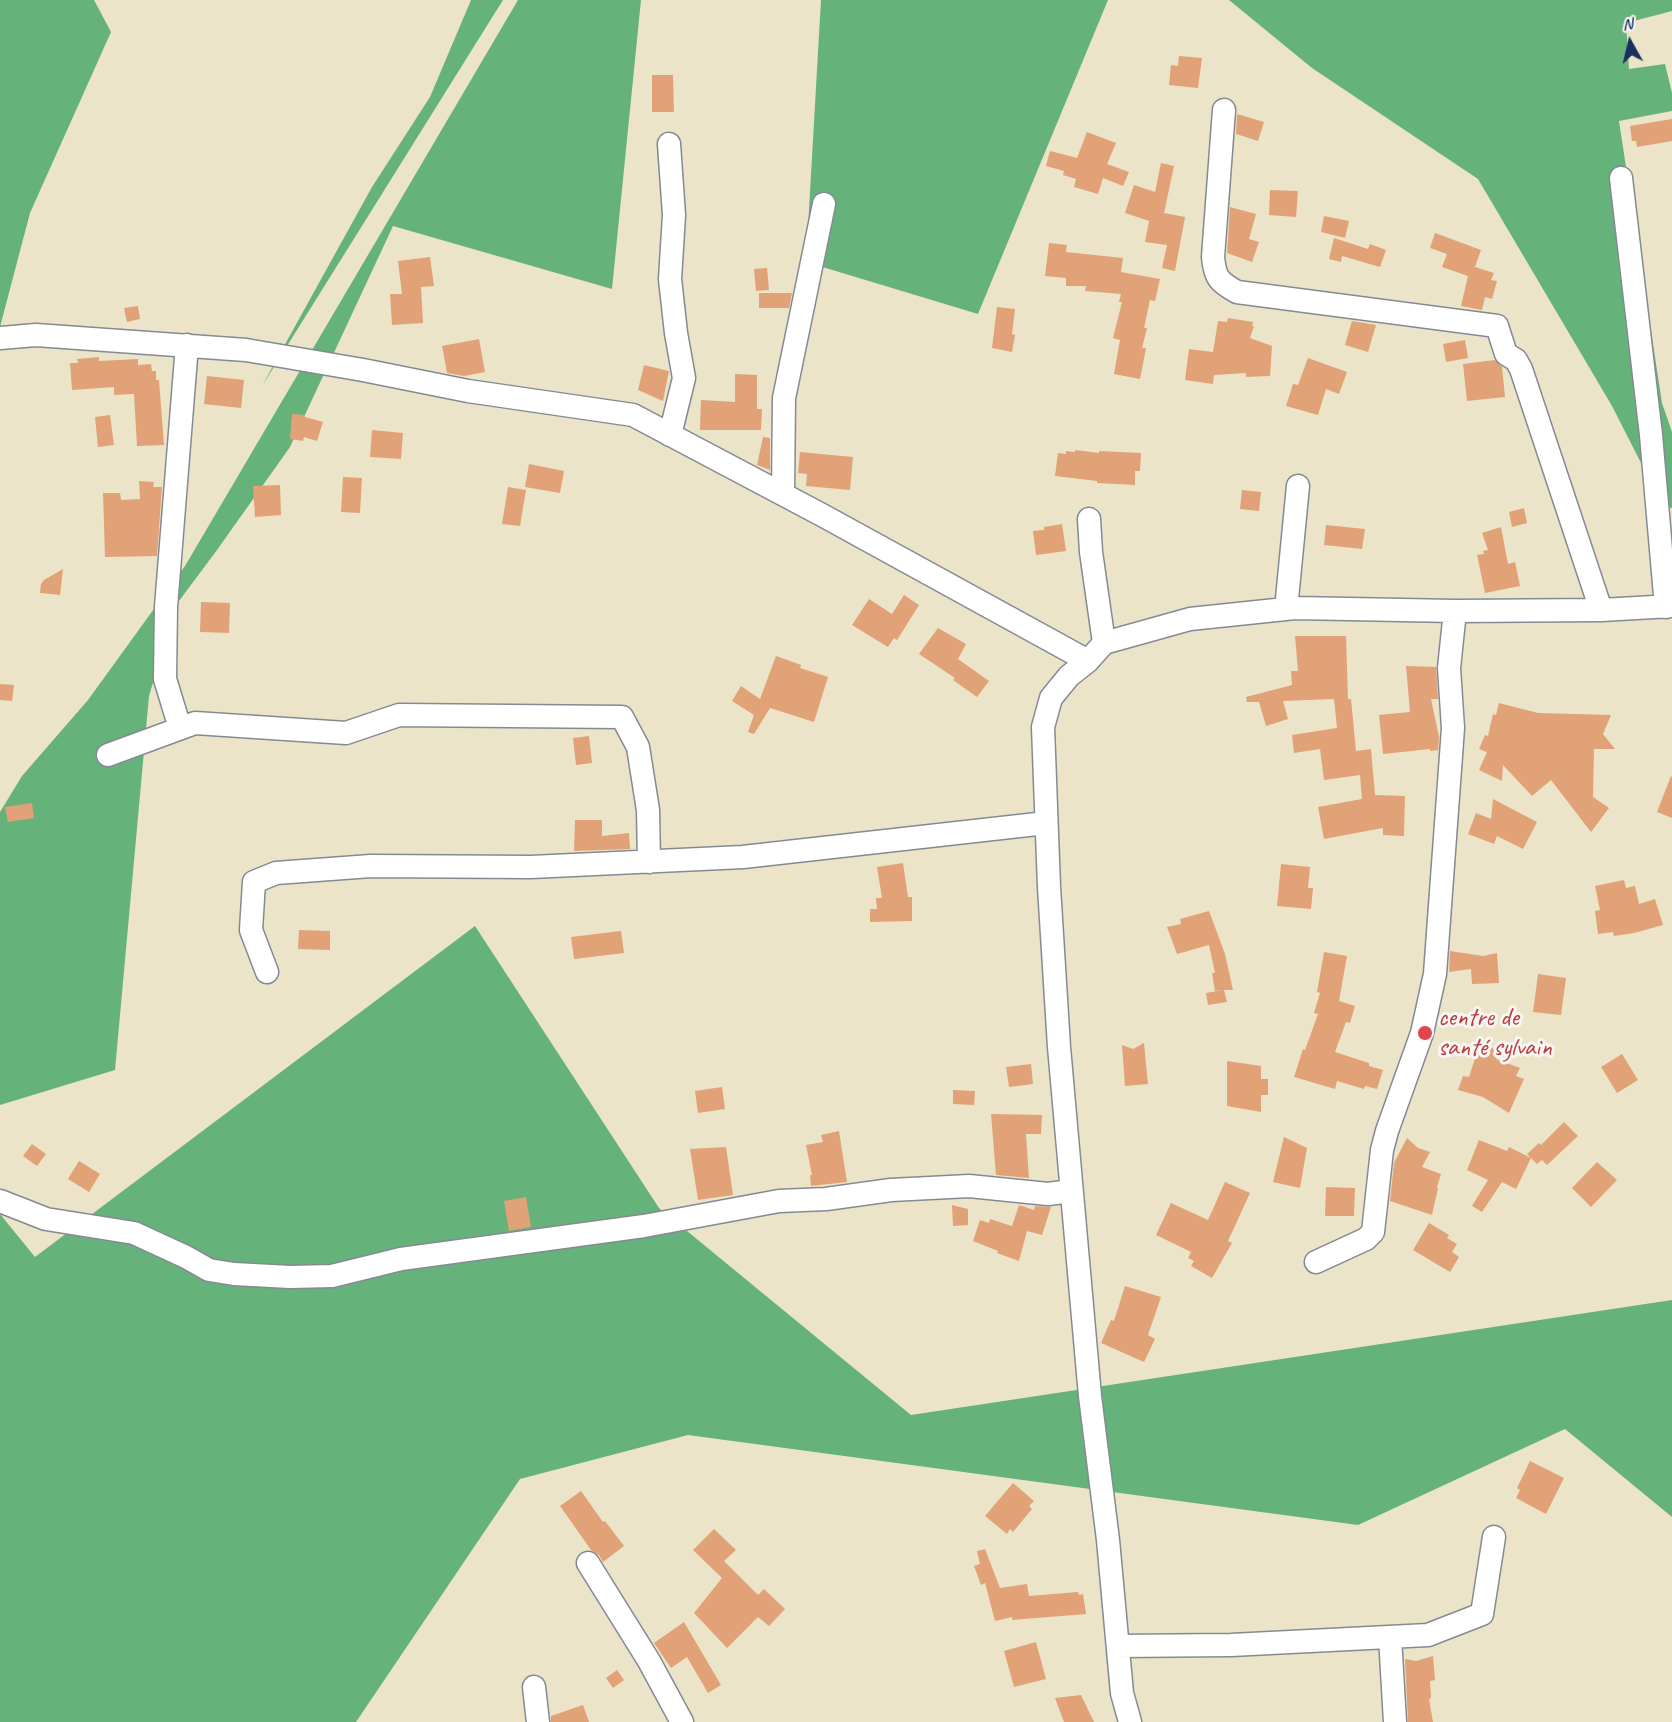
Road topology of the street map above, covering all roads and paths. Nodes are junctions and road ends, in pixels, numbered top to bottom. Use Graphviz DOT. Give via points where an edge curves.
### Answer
graph roads {
  1 [pos="1224,110"];
  2 [pos="669,144"];
  3 [pos="1621,178"];
  4 [pos="824,204"];
  5 [pos="0,338"];
  6 [pos="187,345"];
  7 [pos="670,435"];
  8 [pos="1298,486"];
  9 [pos="783,494"];
  10 [pos="1089,519"];
  11 [pos="1669,593"];
  12 [pos="1286,609"];
  13 [pos="1601,610"];
  14 [pos="1455,611"];
  15 [pos="1104,643"];
  16 [pos="1088,661"];
  17 [pos="180,728"];
  18 [pos="108,755"];
  19 [pos="1046,823"];
  20 [pos="649,862"];
  21 [pos="267,972"];
  22 [pos="1071,1191"];
  23 [pos="0,1201"];
  24 [pos="1316,1262"];
  25 [pos="1494,1537"];
  26 [pos="588,1563"];
  27 [pos="1390,1637"];
  28 [pos="1118,1646"];
  29 [pos="534,1687"];
  30 [pos="538,1722"];
  31 [pos="682,1722"];
  32 [pos="1130,1722"];
  33 [pos="1395,1722"];
  1 -- 13 [label="street" via="1213,257 1214,272 1222,284 1237,292 1497,326 1506,354 1521,369"];
  2 -- 7 [label="street" via="674,215 670,279 684,378"];
  3 -- 11 [label="street"];
  4 -- 9 [label="street" via="784,398"];
  5 -- 6 [label="street" via="36,335"];
  6 -- 7 [label="street" via="246,350 468,392 633,415"];
  6 -- 17 [label="street" via="166,607 165,679"];
  7 -- 9 [label="street"];
  8 -- 12 [label="street"];
  9 -- 16 [label="street"];
  10 -- 15 [label="street"];
  11 -- 13 [label="street"];
  12 -- 14 [label="street"];
  12 -- 15 [label="street" via="1190,619"];
  13 -- 14 [label="street"];
  14 -- 24 [label="street" via="1449,668 1453,728 1441,910 1426,1018 1382,1150 1373,1232"];
  15 -- 16 [label="street"];
  16 -- 19 [label="street" via="1051,698 1043,727"];
  17 -- 18 [label="street"];
  17 -- 20 [label="street" via="195,723 346,733 399,715 622,717 638,747 648,810"];
  19 -- 20 [label="street" via="743,857"];
  19 -- 22 [label="street"];
  20 -- 21 [label="street" via="531,867 371,866 276,873 254,882 251,930"];
  22 -- 23 [label="street" via="1048,1194 969,1186 778,1201 644,1226 401,1259 332,1276 290,1277 209,1270 134,1233 46,1219"];
  22 -- 28 [label="street"];
  25 -- 27 [label="street" via="1482,1614 1428,1635"];
  26 -- 31 [label="street"];
  27 -- 28 [label="street"];
  27 -- 33 [label="street"];
  28 -- 32 [label="street" via="1122,1693"];
  29 -- 30 [label="street"];
}
